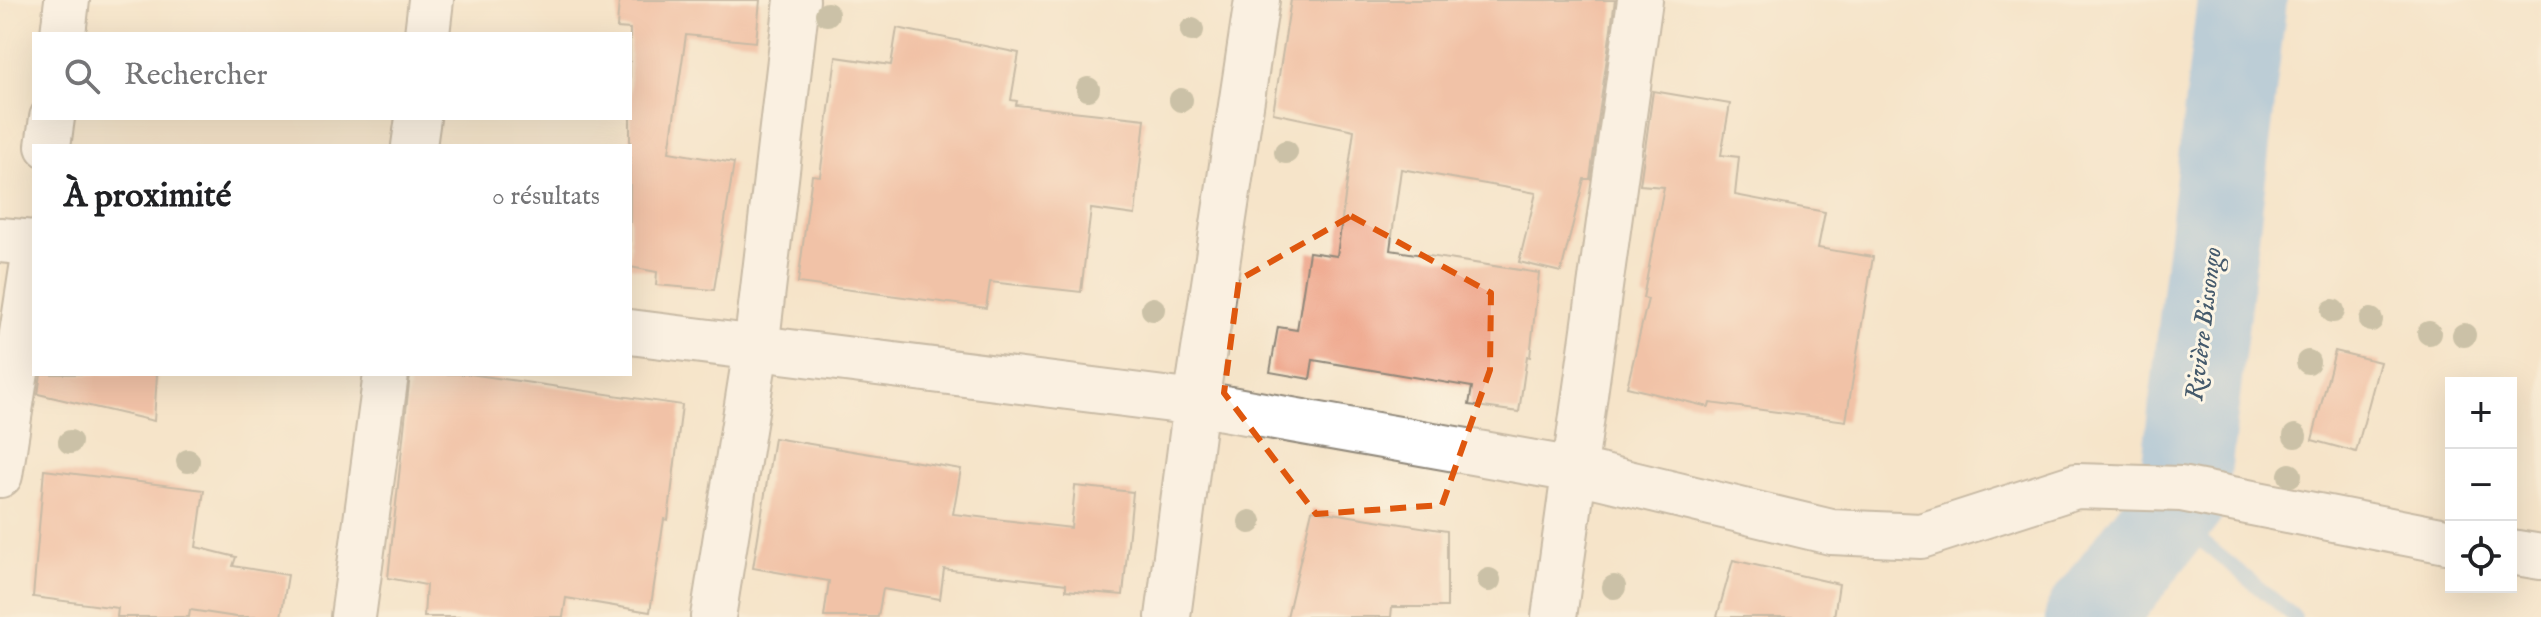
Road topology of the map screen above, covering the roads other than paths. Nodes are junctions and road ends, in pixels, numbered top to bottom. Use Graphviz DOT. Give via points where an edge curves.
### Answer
graph roads {
  1 [pos="67,0"];
  2 [pos="431,0"];
  3 [pos="797,0"];
  4 [pos="1257,0"];
  5 [pos="1640,0"];
  6 [pos="63,32"];
  7 [pos="427,32"];
  8 [pos="52,120"];
  9 [pos="418,120"];
  10 [pos="48,144"];
  11 [pos="414,144"];
  12 [pos="0,240"];
  13 [pos="32,243"];
  14 [pos="32,269"];
  15 [pos="632,332"];
  16 [pos="756,349"];
  17 [pos="386,376"];
  18 [pos="1196,403"];
  19 [pos="1574,470"];
  20 [pos="0,475"];
  21 [pos="2445,541"];
  22 [pos="2517,553"];
  23 [pos="2541,557"];
  24 [pos="353,617"];
  25 [pos="713,617"];
  26 [pos="1168,617"];
  27 [pos="1554,617"];
  1 -- 6 [label="street"];
  2 -- 7 [label="street"];
  3 -- 16 [label="street"];
  4 -- 18 [label="street"];
  5 -- 19 [label="street"];
  8 -- 10 [label="street"];
  9 -- 11 [label="street"];
  12 -- 13 [label="street"];
  14 -- 20 [label="street"];
  15 -- 16 [label="street"];
  16 -- 18 [label="street"];
  16 -- 25 [label="street"];
  17 -- 24 [label="street"];
  18 -- 19 [label="street"];
  18 -- 26 [label="street"];
  19 -- 21 [label="street" via="1831,532 1921,536 2076,486 2181,489"];
  19 -- 27 [label="street"];
  22 -- 23 [label="street"];
}
